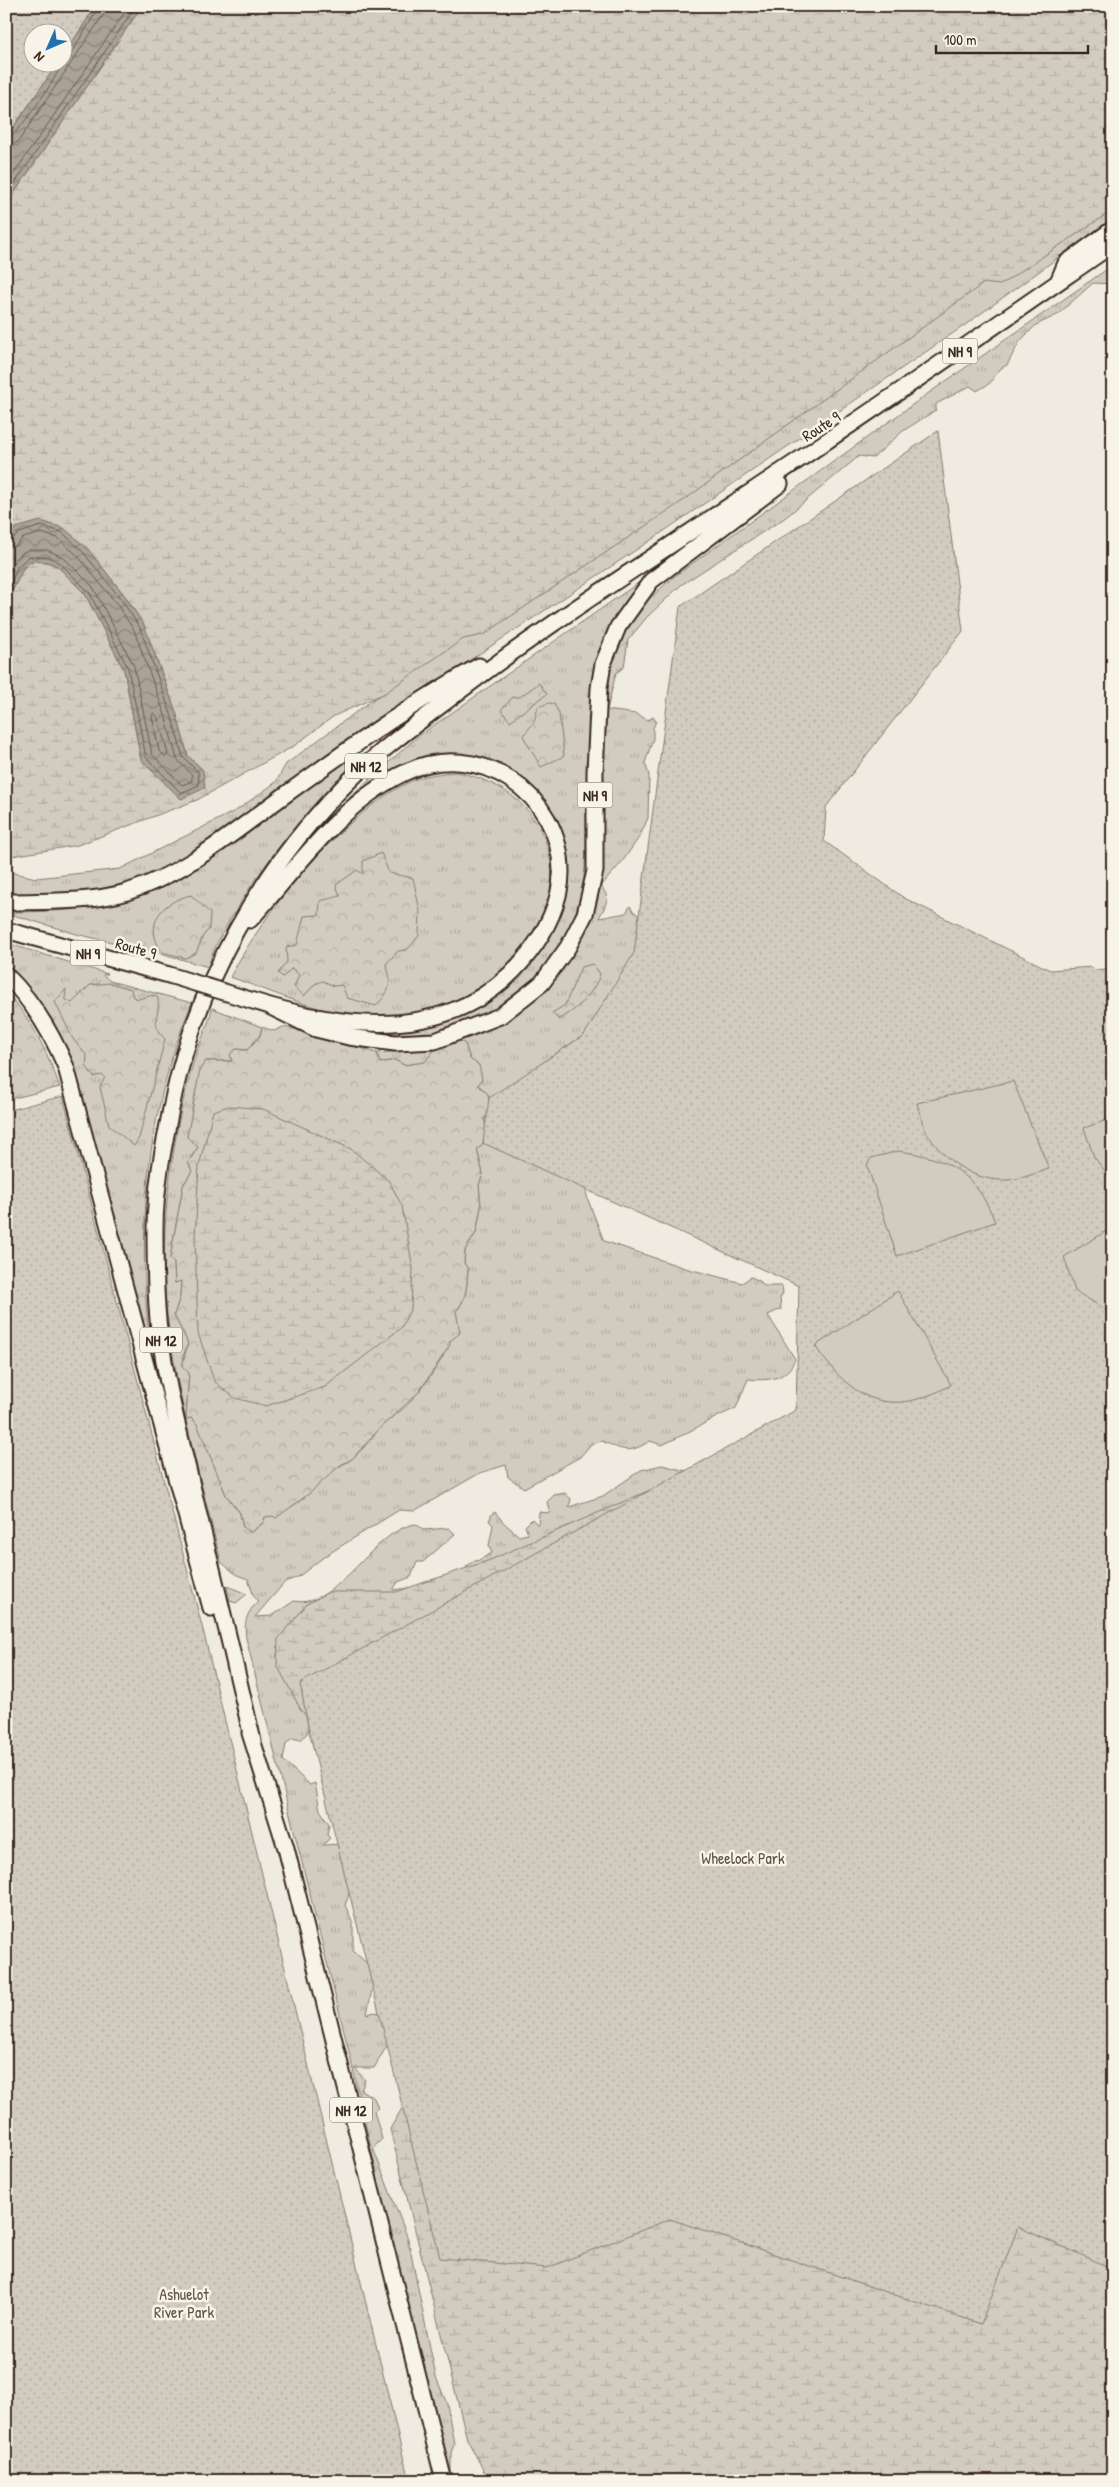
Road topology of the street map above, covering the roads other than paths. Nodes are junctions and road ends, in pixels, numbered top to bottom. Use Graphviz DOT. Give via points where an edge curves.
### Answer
graph roads {
  1 [pos="1113,229"];
  2 [pos="1113,244"];
  3 [pos="1057,283"];
  4 [pos="863,418"];
  5 [pos="544,630"];
  6 [pos="6,902"];
  7 [pos="6,930"];
  8 [pos="230,941"];
  9 [pos="6,975"];
  10 [pos="270,1006"];
  11 [pos="253,1741"];
  12 [pos="444,2481"];
  1 -- 3 [label="highway" via="1066,264"];
  2 -- 3 [label="highway, Route 9 / NH 9"];
  3 -- 4 [label="highway, Route 9 / NH 9"];
  4 -- 5 [label="highway, Route 9 / NH 9"];
  4 -- 10 [label="highway, NH 9" via="756,503 651,580 618,627 599,688 595,871 584,914 568,947 542,983 500,1016 435,1041 395,1043 349,1037 316,1028"];
  5 -- 6 [label="highway, NH 9" via="450,682 180,869 111,896"];
  5 -- 8 [label="highway, NH 12" via="417,723 342,788 286,854"];
  7 -- 10 [label="highway, Route 9 / NH 9, bridge"];
  8 -- 10 [label="highway" via="324,835 363,800 405,772 441,761 480,764 518,784 542,810 558,843 559,892 535,945 514,970 483,995 446,1014 396,1025 367,1024"];
  8 -- 11 [label="highway, NH 12" via="216,967 182,1062 160,1174 155,1254 159,1329 171,1395"];
  9 -- 11 [label="highway" via="37,1011 66,1066 212,1611"];
  11 -- 12 [label="highway, NH 12" via="286,1848"];
}
